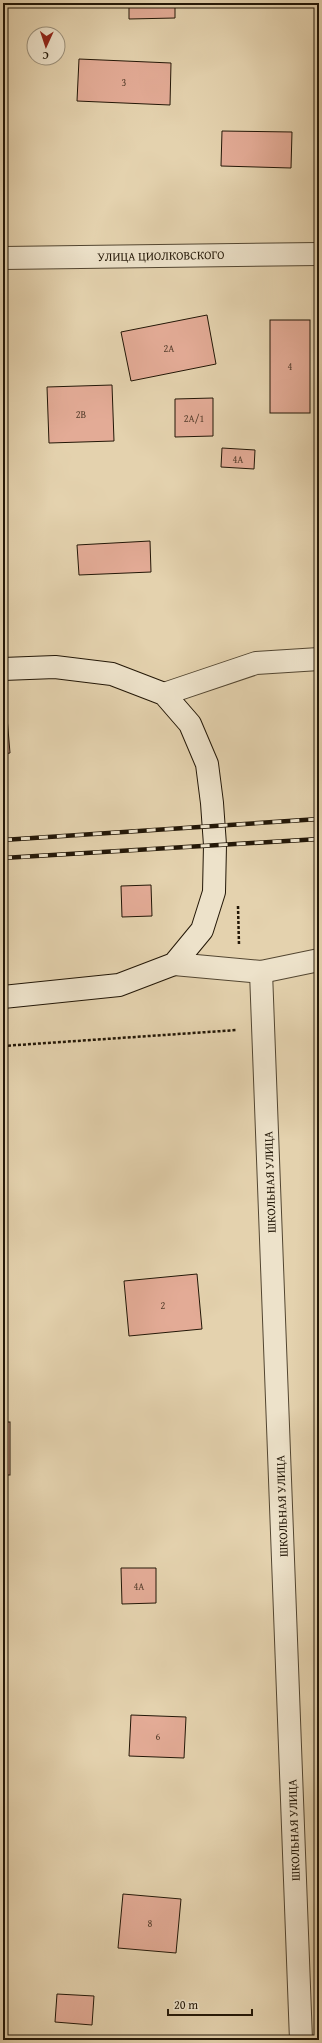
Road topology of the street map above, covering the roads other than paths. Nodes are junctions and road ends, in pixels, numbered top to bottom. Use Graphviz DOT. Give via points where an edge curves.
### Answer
graph roads {
  1 [pos="319,254"];
  2 [pos="3,258"];
  3 [pos="319,659"];
  4 [pos="3,669"];
  5 [pos="164,694"];
  6 [pos="319,960"];
  7 [pos="174,964"];
  8 [pos="261,972"];
  9 [pos="3,997"];
  10 [pos="301,2040"];
  1 -- 2 [label="street, УЛИЦА ЦИОЛКОВСКОГО"];
  3 -- 5 [label="street" via="256,663"];
  4 -- 5 [label="street" via="56,667 112,674"];
  5 -- 7 [label="street" via="190,724 207,764 215,845 214,892 202,930"];
  6 -- 8 [label="street"];
  7 -- 8 [label="street"];
  7 -- 9 [label="street" via="119,985"];
  8 -- 10 [label="street, ШКОЛЬНАЯ УЛИЦА"];
}
